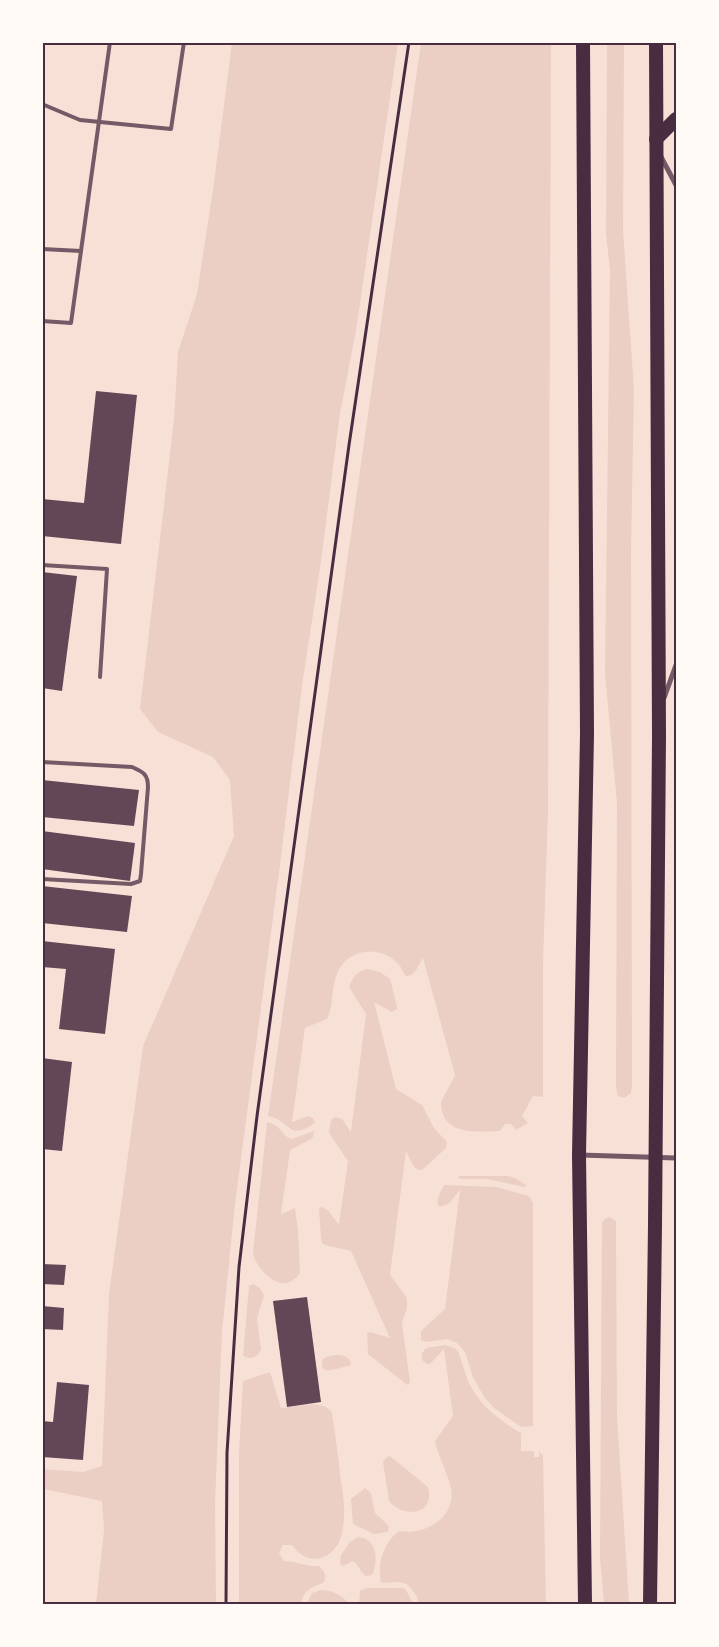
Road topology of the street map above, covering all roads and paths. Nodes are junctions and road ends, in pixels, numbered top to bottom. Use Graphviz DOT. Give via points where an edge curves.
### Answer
graph roads {
  1 [pos="110,42"];
  2 [pos="184,42"];
  3 [pos="409,42"];
  4 [pos="583,42"];
  5 [pos="656,42"];
  6 [pos="42,104"];
  7 [pos="676,119"];
  8 [pos="98,122"];
  9 [pos="657,144"];
  10 [pos="676,185"];
  11 [pos="42,249"];
  12 [pos="81,251"];
  13 [pos="42,321"];
  14 [pos="42,565"];
  15 [pos="676,665"];
  16 [pos="100,677"];
  17 [pos="658,712"];
  18 [pos="42,762"];
  19 [pos="42,879"];
  20 [pos="580,1155"];
  21 [pos="655,1157"];
  22 [pos="676,1158"];
  23 [pos="226,1604"];
  24 [pos="585,1604"];
  25 [pos="650,1604"];
  1 -- 8 [label="lane"];
  2 -- 8 [label="lane" via="171,129"];
  3 -- 23 [label="path" via="345,474 240,1258 227,1453"];
  4 -- 20 [label="highway" via="587,734"];
  5 -- 9 [label="highway"];
  6 -- 8 [label="lane" via="80,120"];
  7 -- 9 [label="highway"];
  8 -- 12 [label="lane"];
  9 -- 10 [label="street"];
  9 -- 17 [label="highway"];
  11 -- 12 [label="lane"];
  12 -- 13 [label="lane" via="71,323"];
  14 -- 16 [label="lane" via="107,569"];
  15 -- 17 [label="street"];
  17 -- 21 [label="highway"];
  18 -- 19 [label="lane" via="132,767 148,779 148,787 140,881 132,884"];
  20 -- 21 [label="street"];
  20 -- 24 [label="highway"];
  21 -- 22 [label="street"];
  21 -- 25 [label="highway"];
}
